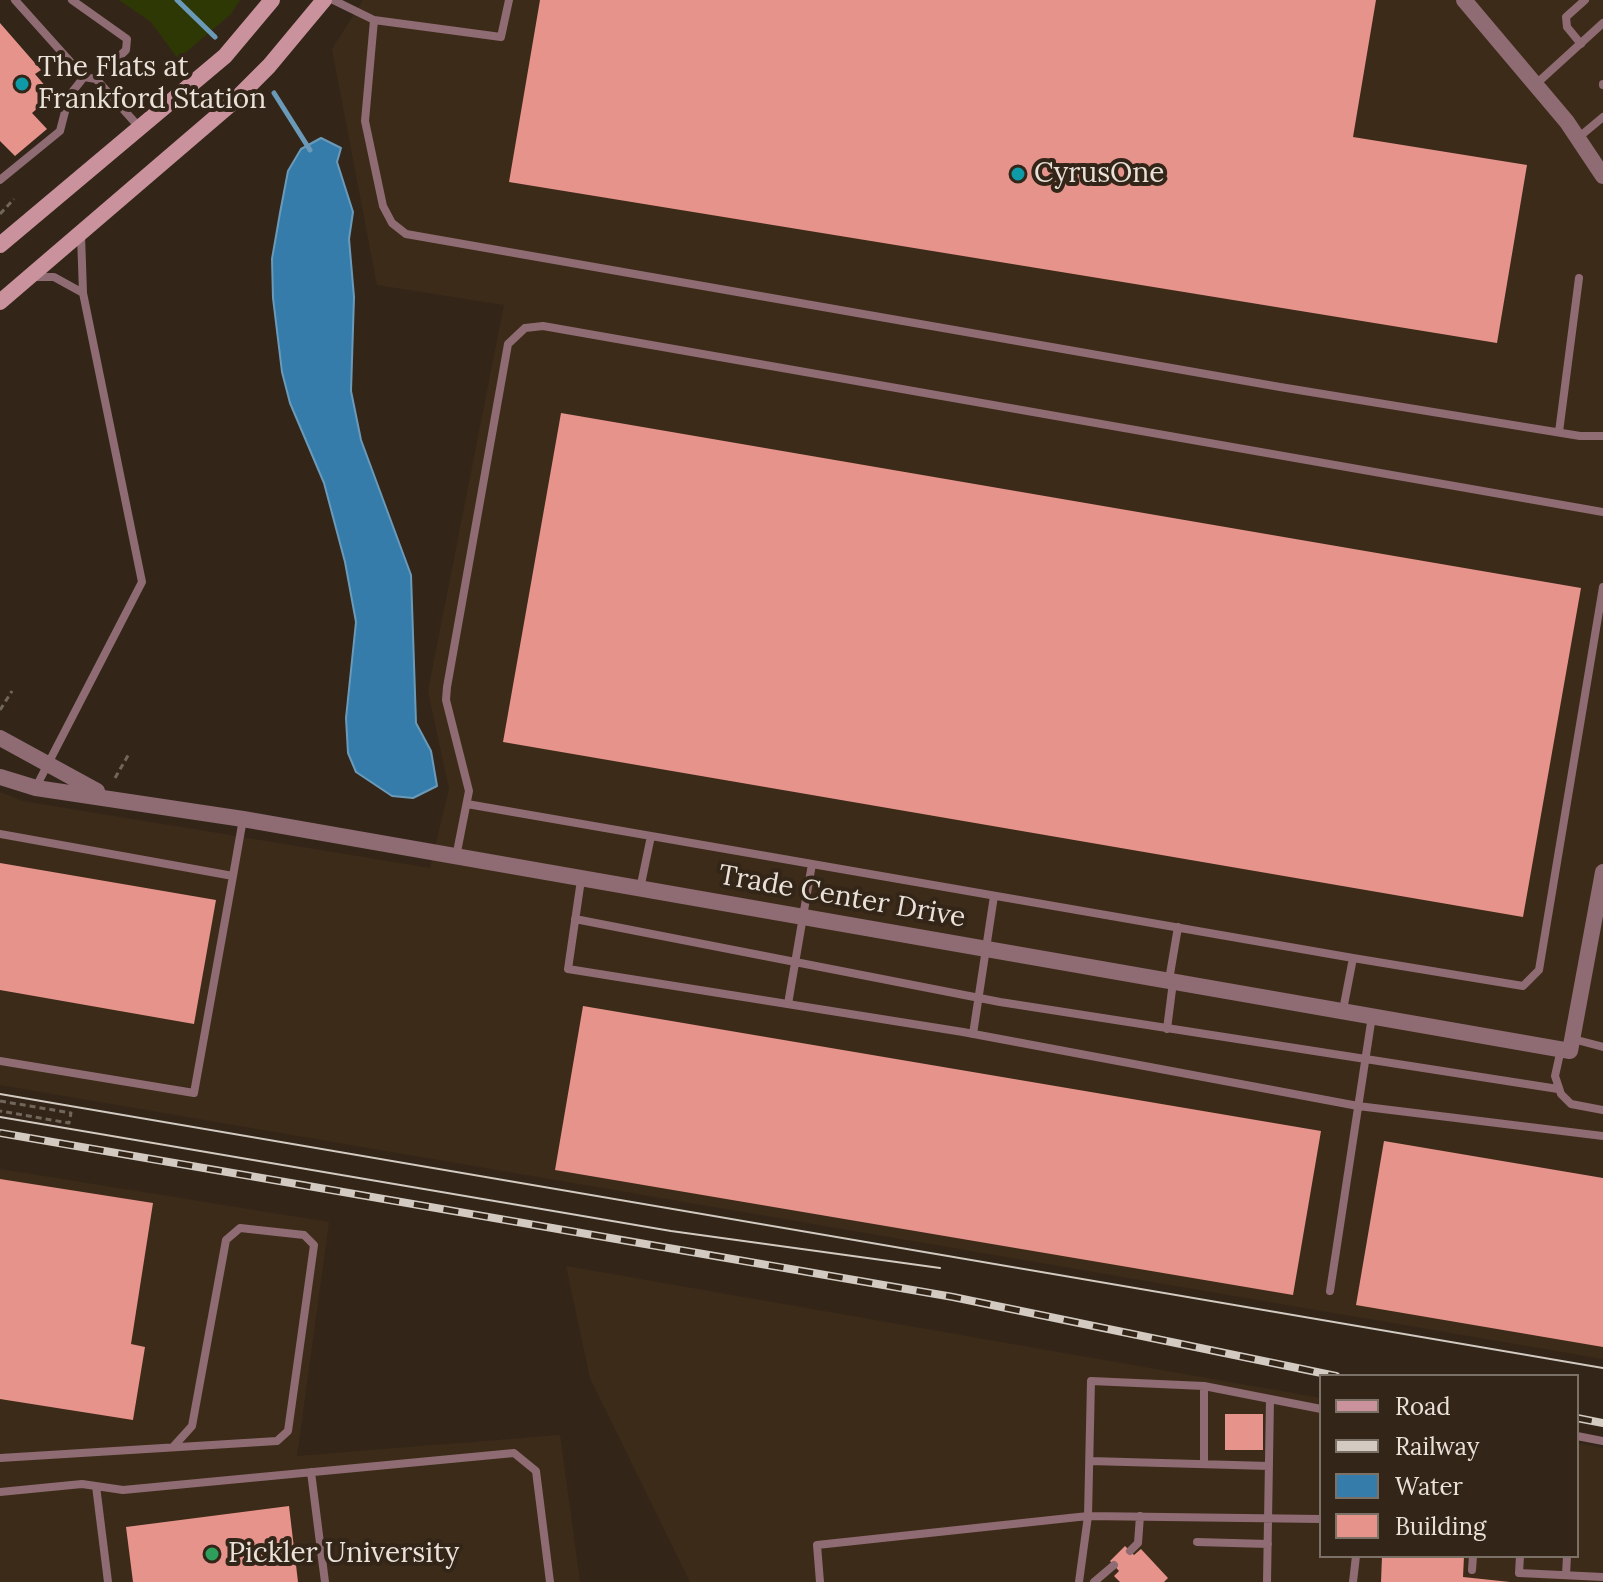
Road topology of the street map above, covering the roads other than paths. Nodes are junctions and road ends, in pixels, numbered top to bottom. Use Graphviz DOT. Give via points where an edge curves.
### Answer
graph roads {
  1 [pos="15,0"];
  2 [pos="72,0"];
  3 [pos="272,0"];
  4 [pos="324,0"];
  5 [pos="333,0"];
  6 [pos="509,0"];
  7 [pos="1464,0"];
  8 [pos="1585,0"];
  9 [pos="374,20"];
  10 [pos="1603,23"];
  11 [pos="1581,44"];
  12 [pos="84,77"];
  13 [pos="96,79"];
  14 [pos="1535,85"];
  15 [pos="1603,117"];
  16 [pos="140,129"];
  17 [pos="1578,138"];
  18 [pos="1603,176"];
  19 [pos="0,180"];
  20 [pos="81,234"];
  21 [pos="0,245"];
  22 [pos="29,277"];
  23 [pos="1579,278"];
  24 [pos="83,293"];
  25 [pos="0,302"];
  26 [pos="1559,432"];
  27 [pos="1603,436"];
  28 [pos="1603,512"];
  29 [pos="1603,587"];
  30 [pos="0,738"];
  31 [pos="47,764"];
  32 [pos="0,777"];
  33 [pos="36,788"];
  34 [pos="106,796"];
  35 [pos="467,804"];
  36 [pos="243,819"];
  37 [pos="0,834"];
  38 [pos="651,836"];
  39 [pos="456,857"];
  40 [pos="812,864"];
  41 [pos="1603,872"];
  42 [pos="233,876"];
  43 [pos="581,880"];
  44 [pos="640,890"];
  45 [pos="994,896"];
  46 [pos="803,918"];
  47 [pos="575,919"];
  48 [pos="1178,927"];
  49 [pos="985,947"];
  50 [pos="1353,958"];
  51 [pos="796,964"];
  52 [pos="1171,980"];
  53 [pos="979,998"];
  54 [pos="788,1004"];
  55 [pos="1343,1010"];
  56 [pos="1372,1015"];
  57 [pos="1167,1029"];
  58 [pos="973,1034"];
  59 [pos="1568,1046"];
  60 [pos="1603,1047"];
  61 [pos="1366,1057"];
  62 [pos="0,1061"];
  63 [pos="1558,1089"];
  64 [pos="1358,1106"];
  65 [pos="1603,1110"];
  66 [pos="1603,1136"];
  67 [pos="1330,1291"];
  68 [pos="1204,1386"];
  69 [pos="1270,1399"];
  70 [pos="1319,1409"];
  71 [pos="1579,1436"];
  72 [pos="1603,1441"];
  73 [pos="173,1447"];
  74 [pos="0,1458"];
  75 [pos="1090,1461"];
  76 [pos="1204,1464"];
  77 [pos="1269,1466"];
  78 [pos="311,1472"];
  79 [pos="96,1486"];
  80 [pos="0,1492"];
  81 [pos="1088,1516"];
  82 [pos="1140,1516"];
  83 [pos="1268,1516"];
  84 [pos="1319,1519"];
  85 [pos="1197,1542"];
  86 [pos="1268,1544"];
  87 [pos="1130,1551"];
  88 [pos="1356,1558"];
  89 [pos="1473,1558"];
  90 [pos="1520,1558"];
  91 [pos="1567,1558"];
  92 [pos="1114,1565"];
  93 [pos="1472,1570"];
  94 [pos="1566,1575"];
  95 [pos="1603,1577"];
  96 [pos="108,1582"];
  97 [pos="325,1582"];
  98 [pos="550,1582"];
  99 [pos="820,1582"];
  100 [pos="1079,1582"];
  101 [pos="1094,1582"];
  102 [pos="1267,1582"];
  103 [pos="1353,1582"];
  1 -- 12 [label="lane"];
  2 -- 13 [label="lane" via="127,39 126,50"];
  3 -- 16 [label="main road" via="225,56"];
  4 -- 20 [label="main road" via="231,104"];
  5 -- 9 [label="lane"];
  6 -- 9 [label="lane" via="501,37"];
  7 -- 14 [label="street"];
  8 -- 11 [label="lane" via="1566,17"];
  9 -- 26 [label="lane" via="365,121 383,206 406,234"];
  10 -- 11 [label="lane"];
  11 -- 14 [label="lane"];
  12 -- 13 [label="lane"];
  12 -- 19 [label="lane" via="69,96 60,131"];
  13 -- 16 [label="lane"];
  14 -- 17 [label="street"];
  15 -- 17 [label="lane"];
  16 -- 21 [label="main road"];
  17 -- 18 [label="street"];
  20 -- 22 [label="main road"];
  20 -- 24 [label="lane"];
  22 -- 24 [label="lane" via="54,277"];
  22 -- 25 [label="main road"];
  23 -- 26 [label="lane"];
  24 -- 31 [label="lane" via="142,582"];
  26 -- 27 [label="lane"];
  28 -- 35 [label="lane" via="543,326 525,328 508,344 447,687 469,791"];
  29 -- 50 [label="lane" via="1539,970 1523,986"];
  30 -- 31 [label="street, Trade Center Drive"];
  31 -- 33 [label="lane"];
  31 -- 34 [label="street, Trade Center Drive"];
  32 -- 33 [label="street, Trade Center Drive"];
  33 -- 34 [label="street, Trade Center Drive"];
  34 -- 36 [label="street, Trade Center Drive"];
  35 -- 38 [label="lane"];
  35 -- 39 [label="lane"];
  36 -- 39 [label="street, Trade Center Drive"];
  36 -- 42 [label="lane"];
  37 -- 42 [label="lane"];
  38 -- 40 [label="lane"];
  38 -- 44 [label="lane"];
  39 -- 43 [label="street, Trade Center Drive"];
  40 -- 45 [label="lane"];
  40 -- 46 [label="lane"];
  41 -- 59 [label="street"];
  42 -- 62 [label="lane" via="194,1093"];
  43 -- 44 [label="street, Trade Center Drive"];
  43 -- 47 [label="lane"];
  44 -- 46 [label="street, Trade Center Drive"];
  45 -- 48 [label="lane"];
  45 -- 49 [label="lane"];
  46 -- 49 [label="street, Trade Center Drive"];
  46 -- 51 [label="lane"];
  47 -- 51 [label="lane"];
  47 -- 54 [label="lane" via="568,969"];
  48 -- 50 [label="lane"];
  48 -- 52 [label="lane"];
  49 -- 52 [label="street, Trade Center Drive"];
  49 -- 53 [label="lane"];
  50 -- 55 [label="lane"];
  51 -- 53 [label="lane"];
  51 -- 54 [label="lane"];
  52 -- 55 [label="street, Trade Center Drive"];
  52 -- 57 [label="lane"];
  53 -- 57 [label="lane"];
  53 -- 58 [label="lane"];
  54 -- 58 [label="lane"];
  55 -- 56 [label="street, Trade Center Drive"];
  56 -- 59 [label="street, Trade Center Drive"];
  56 -- 61 [label="lane"];
  57 -- 61 [label="lane"];
  58 -- 64 [label="lane"];
  59 -- 60 [label="lane"];
  59 -- 63 [label="lane" via="1555,1076"];
  61 -- 63 [label="lane"];
  61 -- 64 [label="lane"];
  63 -- 65 [label="lane" via="1571,1104"];
  64 -- 66 [label="lane"];
  64 -- 67 [label="lane"];
  68 -- 69 [label="lane"];
  68 -- 75 [label="lane" via="1091,1381"];
  68 -- 76 [label="lane"];
  69 -- 70 [label="lane"];
  69 -- 77 [label="lane"];
  71 -- 72 [label="lane"];
  73 -- 73 [label="lane" via="192,1426 226,1240 240,1228 304,1235 314,1245 288,1431 277,1441"];
  73 -- 74 [label="lane"];
  75 -- 76 [label="lane"];
  75 -- 81 [label="lane"];
  76 -- 77 [label="lane"];
  77 -- 83 [label="lane"];
  78 -- 79 [label="lane" via="123,1490"];
  78 -- 97 [label="lane"];
  78 -- 98 [label="lane" via="514,1453 523,1457 536,1471"];
  79 -- 80 [label="lane"];
  79 -- 96 [label="lane"];
  81 -- 82 [label="lane"];
  81 -- 99 [label="lane" via="817,1545"];
  81 -- 100 [label="lane"];
  82 -- 83 [label="lane"];
  82 -- 87 [label="lane" via="1138,1543"];
  83 -- 84 [label="lane"];
  83 -- 86 [label="lane"];
  85 -- 86 [label="lane"];
  86 -- 102 [label="lane"];
  88 -- 103 [label="lane"];
  89 -- 93 [label="lane"];
  90 -- 94 [label="lane" via="1519,1573"];
  91 -- 94 [label="lane"];
  92 -- 101 [label="lane"];
  94 -- 95 [label="lane"];
}
